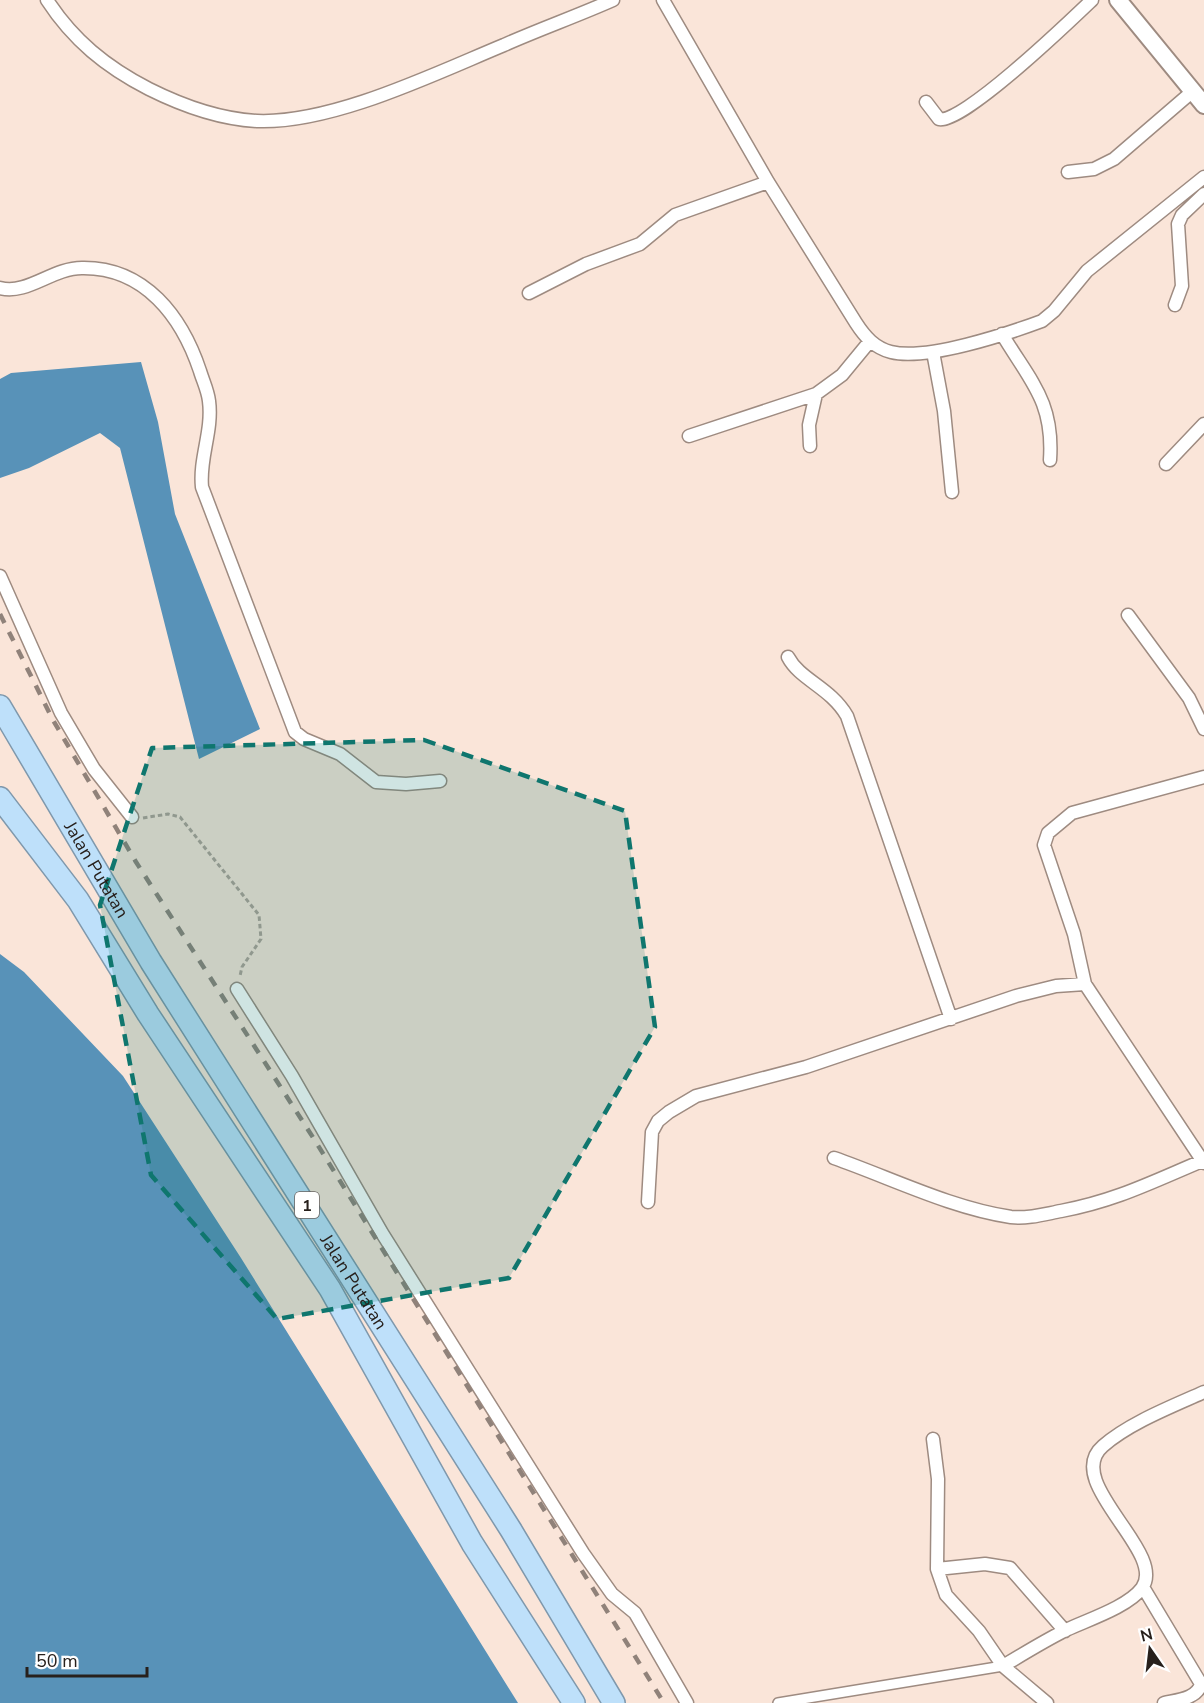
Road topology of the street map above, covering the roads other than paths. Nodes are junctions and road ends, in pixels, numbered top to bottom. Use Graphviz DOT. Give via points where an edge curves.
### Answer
graph roads {
  1 [pos="47,0"];
  2 [pos="613,0"];
  3 [pos="663,0"];
  4 [pos="1092,0"];
  5 [pos="1118,0"];
  6 [pos="1192,91"];
  7 [pos="926,102"];
  8 [pos="1204,105"];
  9 [pos="1068,172"];
  10 [pos="1204,177"];
  11 [pos="768,182"];
  12 [pos="1204,194"];
  13 [pos="1163,208"];
  14 [pos="1180,218"];
  15 [pos="0,288"];
  16 [pos="529,293"];
  17 [pos="1175,305"];
  18 [pos="1002,334"];
  19 [pos="870,341"];
  20 [pos="933,352"];
  21 [pos="816,394"];
  22 [pos="1204,424"];
  23 [pos="689,436"];
  24 [pos="810,446"];
  25 [pos="1050,460"];
  26 [pos="1166,464"];
  27 [pos="952,492"];
  28 [pos="0,576"];
  29 [pos="1128,615"];
  30 [pos="788,657"];
  31 [pos="0,706"];
  32 [pos="1204,729"];
  33 [pos="1204,777"];
  34 [pos="441,781"];
  35 [pos="0,798"];
  36 [pos="132,817"];
  37 [pos="157,973"];
  38 [pos="1084,984"];
  39 [pos="237,989"];
  40 [pos="148,1014"];
  41 [pos="951,1019"];
  42 [pos="834,1158"];
  43 [pos="1203,1162"];
  44 [pos="648,1202"];
  45 [pos="316,1219"];
  46 [pos="330,1289"];
  47 [pos="1204,1392"];
  48 [pos="933,1438"];
  49 [pos="937,1569"];
  50 [pos="1143,1587"];
  51 [pos="1065,1631"];
  52 [pos="1002,1666"];
  53 [pos="574,1703"];
  54 [pos="614,1703"];
  55 [pos="687,1703"];
  56 [pos="778,1703"];
  57 [pos="1047,1703"];
  58 [pos="1164,1703"];
  1 -- 2 [label="street" via="95,56 137,83 206,113 258,121 350,105"];
  3 -- 11 [label="street"];
  4 -- 7 [label="street" via="990,92 952,118 939,119"];
  5 -- 6 [label="street"];
  6 -- 8 [label="street"];
  6 -- 9 [label="street" via="1114,159 1094,169"];
  10 -- 13 [label="street"];
  11 -- 16 [label="street" via="675,215 640,244 586,264"];
  11 -- 19 [label="street"];
  12 -- 14 [label="street"];
  13 -- 14 [label="street"];
  13 -- 18 [label="street" via="1087,271 1042,321"];
  14 -- 17 [label="street" via="1182,286"];
  15 -- 34 [label="street" via="20,289 52,273 85,268 125,278 164,303 179,322 193,351 209,401 202,487 295,732 340,754 376,782"];
  18 -- 20 [label="street"];
  18 -- 25 [label="street" via="1046,406 1051,424"];
  19 -- 20 [label="street" via="892,353"];
  19 -- 21 [label="street" via="842,375"];
  20 -- 27 [label="street"];
  21 -- 23 [label="street"];
  21 -- 24 [label="street" via="809,425"];
  22 -- 26 [label="street"];
  28 -- 36 [label="street" via="61,713 94,769"];
  29 -- 32 [label="street" via="1189,698"];
  30 -- 41 [label="street" via="794,668 838,702 847,716"];
  31 -- 37 [label="highway, Jalan Putatan / 1"];
  33 -- 38 [label="street" via="1072,813 1048,833 1044,845 1071,923"];
  35 -- 40 [label="highway, Jalan Putatan / 1" via="78,900"];
  37 -- 40 [label="highway" via="161,994"];
  37 -- 45 [label="highway, Jalan Putatan / 1"];
  38 -- 41 [label="street" via="1016,996"];
  38 -- 43 [label="street"];
  39 -- 55 [label="street" via="382,1233 583,1553 612,1594 634,1613"];
  40 -- 46 [label="highway, Jalan Putatan / 1"];
  41 -- 44 [label="street" via="806,1067 711,1090 684,1102 658,1121 652,1132"];
  42 -- 43 [label="street" via="934,1195 1012,1217 1035,1217 1098,1204"];
  45 -- 46 [label="highway" via="310,1228"];
  45 -- 54 [label="highway, Jalan Putatan / 1"];
  46 -- 53 [label="highway, Jalan Putatan / 1" via="472,1544"];
  47 -- 50 [label="street" via="1124,1432 1102,1446 1095,1458 1093,1469 1101,1491 1141,1559"];
  48 -- 49 [label="street" via="938,1479"];
  49 -- 51 [label="street" via="986,1564 1010,1568"];
  49 -- 52 [label="street" via="946,1595"];
  50 -- 51 [label="street" via="1116,1607"];
  50 -- 58 [label="street" via="1201,1684 1190,1697"];
  51 -- 52 [label="street"];
  52 -- 56 [label="street"];
  52 -- 57 [label="street"];
}
